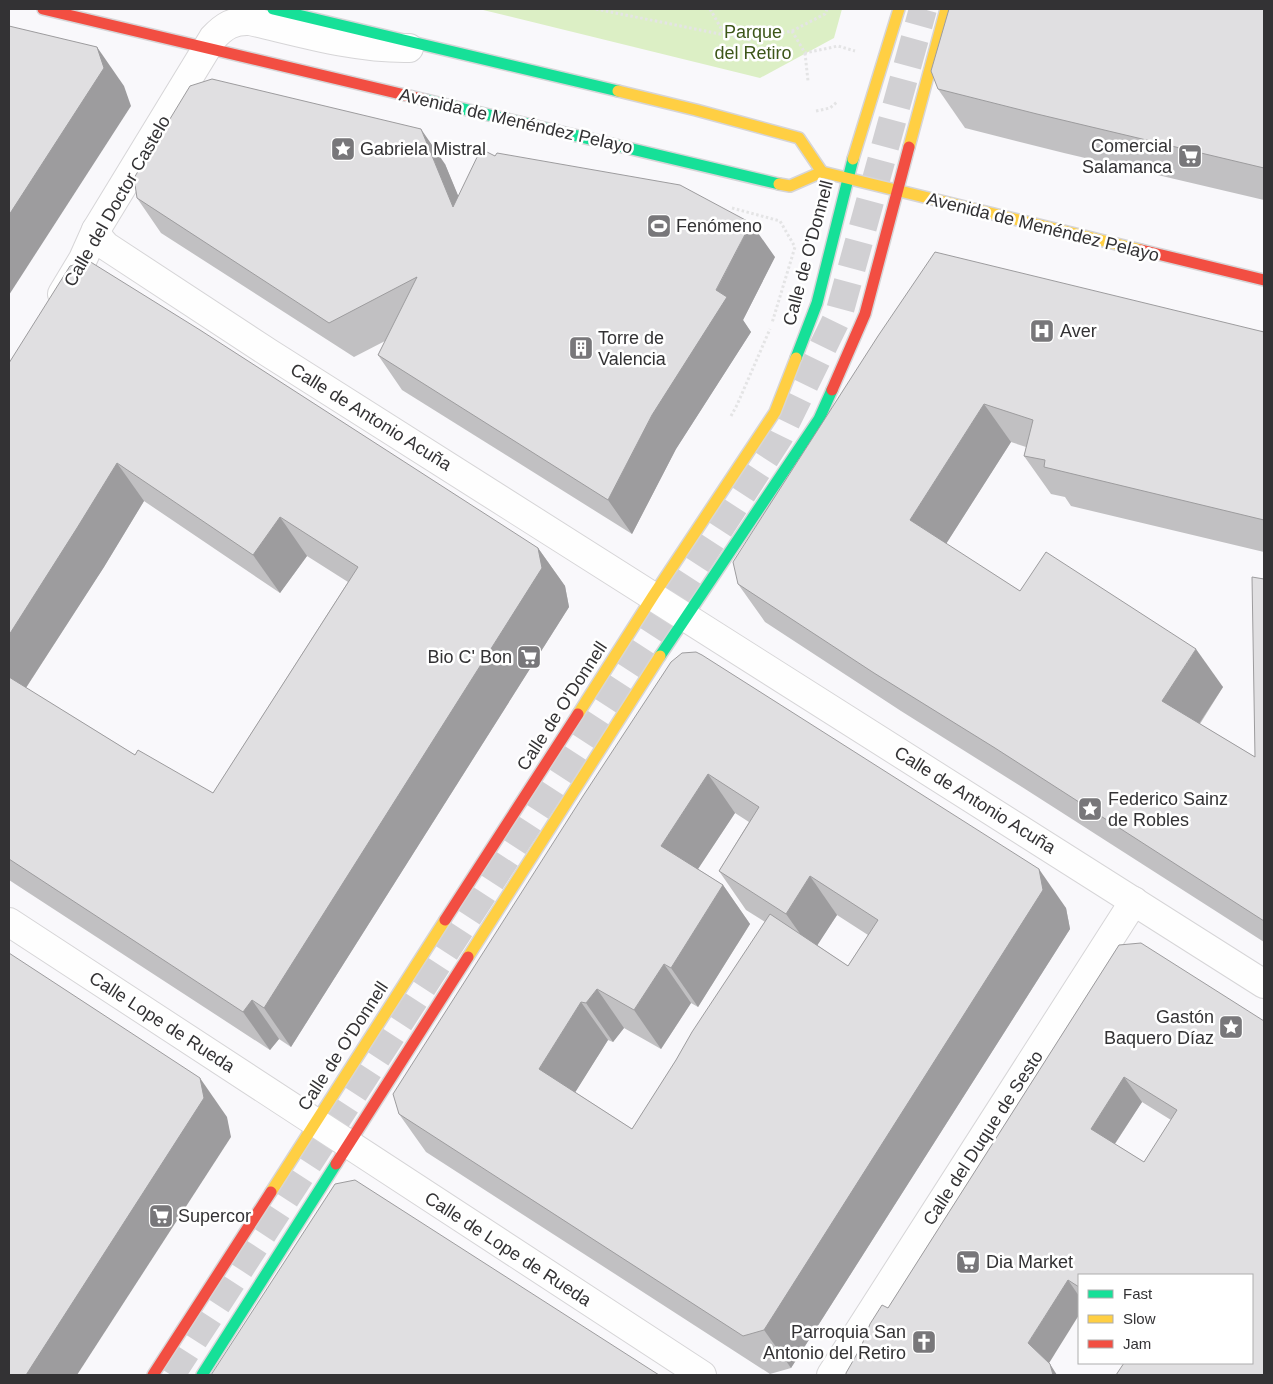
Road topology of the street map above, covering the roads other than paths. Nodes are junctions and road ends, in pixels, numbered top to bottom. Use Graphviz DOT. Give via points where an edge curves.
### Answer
graph roads {
  1 [pos="42,9"];
  2 [pos="273,9"];
  3 [pos="899,9"];
  4 [pos="946,9"];
  5 [pos="430,47"];
  6 [pos="208,49"];
  7 [pos="822,172"];
  8 [pos="847,178"];
  9 [pos="898,191"];
  10 [pos="96,230"];
  11 [pos="1264,280"];
  12 [pos="50,314"];
  13 [pos="653,596"];
  14 [pos="686,616"];
  15 [pos="1134,901"];
  16 [pos="9,922"];
  17 [pos="1264,984"];
  18 [pos="315,1121"];
  19 [pos="349,1144"];
  20 [pos="153,1375"];
  21 [pos="202,1375"];
  22 [pos="702,1375"];
  23 [pos="831,1375"];
  1 -- 6 [label="main road, Avenida de Menéndez Pelayo"];
  2 -- 5 [label="main road"];
  3 -- 8 [label="main road, Calle de O'Donnell"];
  4 -- 9 [label="main road"];
  5 -- 6 [label="street" via="385,49 239,21 223,28"];
  5 -- 7 [label="main road" via="696,110 799,138"];
  6 -- 7 [label="main road, Avenida de Menéndez Pelayo" via="790,186"];
  6 -- 10 [label="street, Calle del Doctor Castelo"];
  7 -- 8 [label="main road, Avenida de Menéndez Pelayo"];
  8 -- 9 [label="main road, Avenida de Menéndez Pelayo"];
  8 -- 13 [label="main road, Calle de O'Donnell" via="817,303 775,412"];
  9 -- 11 [label="main road, Avenida de Menéndez Pelayo"];
  9 -- 14 [label="main road" via="865,314 819,419"];
  10 -- 12 [label="street, Calle del Doctor Castelo" via="83,259"];
  10 -- 13 [label="street, Calle de Antonio Acuña" via="106,246"];
  13 -- 14 [label="street, Calle de Antonio Acuña"];
  13 -- 18 [label="main road, Calle de O'Donnell"];
  14 -- 15 [label="street, Calle de Antonio Acuña"];
  14 -- 19 [label="main road"];
  15 -- 17 [label="street, Calle de Antonio Acuña"];
  15 -- 23 [label="street, Calle del Duque de Sesto"];
  16 -- 18 [label="street, Calle Lope de Rueda"];
  18 -- 19 [label="street, Calle de Lope de Rueda"];
  18 -- 20 [label="main road, Calle de O'Donnell"];
  19 -- 21 [label="main road"];
  19 -- 22 [label="street, Calle de Lope de Rueda"];
}
